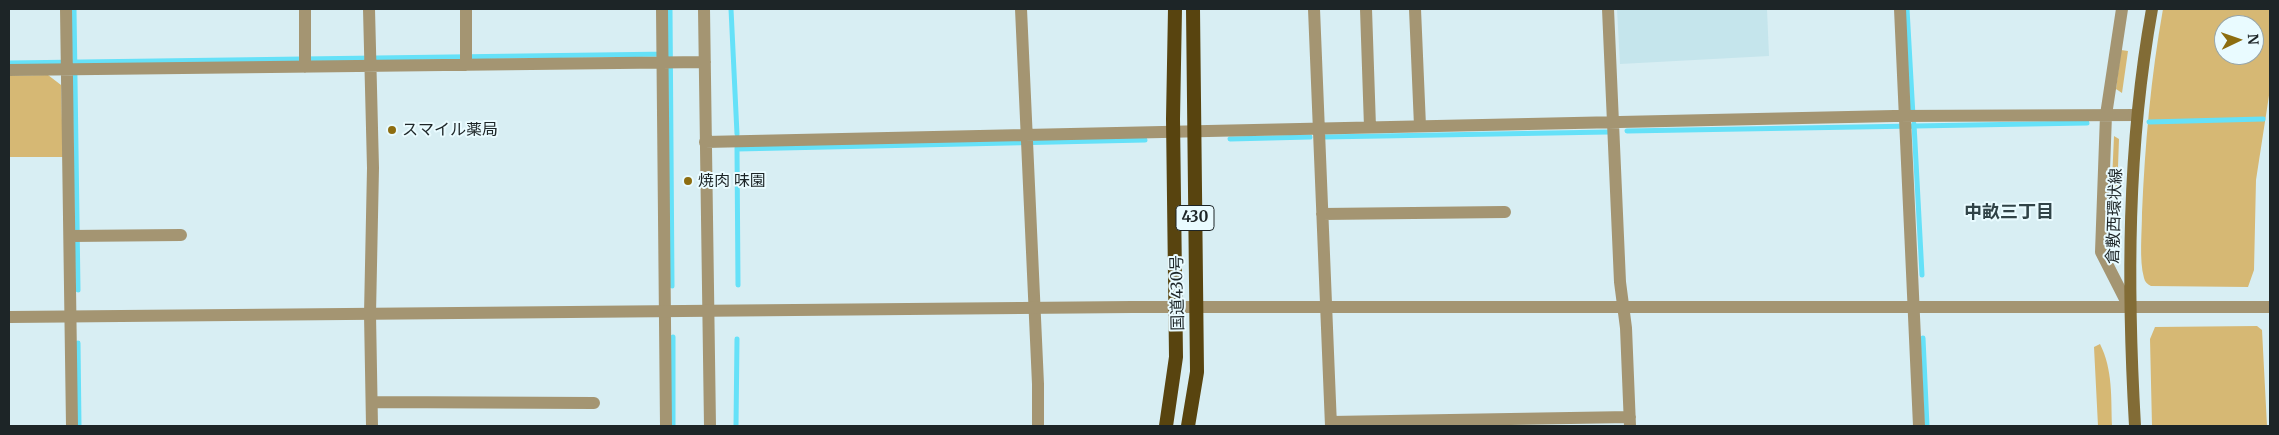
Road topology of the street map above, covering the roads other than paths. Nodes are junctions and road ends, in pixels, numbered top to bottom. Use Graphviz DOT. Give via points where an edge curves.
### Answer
graph roads {
  1 [pos="66,9"];
  2 [pos="305,9"];
  3 [pos="369,9"];
  4 [pos="466,9"];
  5 [pos="662,9"];
  6 [pos="704,9"];
  7 [pos="1021,9"];
  8 [pos="1175,9"];
  9 [pos="1193,9"];
  10 [pos="1314,9"];
  11 [pos="1366,9"];
  12 [pos="1415,9"];
  13 [pos="1608,9"];
  14 [pos="1900,9"];
  15 [pos="2122,9"];
  16 [pos="2152,9"];
  17 [pos="666,59"];
  18 [pos="466,60"];
  19 [pos="370,62"];
  20 [pos="705,62"];
  21 [pos="305,63"];
  22 [pos="70,67"];
  23 [pos="9,70"];
  24 [pos="2106,115"];
  25 [pos="2137,115"];
  26 [pos="1909,120"];
  27 [pos="1614,123"];
  28 [pos="1420,126"];
  29 [pos="1370,127"];
  30 [pos="1319,128"];
  31 [pos="1194,130"];
  32 [pos="1173,131"];
  33 [pos="1027,140"];
  34 [pos="705,142"];
  35 [pos="1505,212"];
  36 [pos="1322,214"];
  37 [pos="181,234"];
  38 [pos="75,236"];
  39 [pos="1325,306"];
  40 [pos="1623,306"];
  41 [pos="1915,306"];
  42 [pos="2129,306"];
  43 [pos="1175,307"];
  44 [pos="1196,307"];
  45 [pos="1035,308"];
  46 [pos="2270,308"];
  47 [pos="666,310"];
  48 [pos="708,310"];
  49 [pos="370,314"];
  50 [pos="70,316"];
  51 [pos="9,317"];
  52 [pos="372,402"];
  53 [pos="594,403"];
  54 [pos="1630,422"];
  55 [pos="1331,424"];
  56 [pos="72,426"];
  57 [pos="372,426"];
  58 [pos="666,426"];
  59 [pos="710,426"];
  60 [pos="1038,426"];
  61 [pos="1166,426"];
  62 [pos="1188,426"];
  63 [pos="1919,426"];
  64 [pos="2135,426"];
  1 -- 22 [label="street"];
  2 -- 21 [label="street"];
  3 -- 19 [label="street"];
  4 -- 18 [label="street"];
  5 -- 17 [label="street"];
  6 -- 20 [label="street"];
  7 -- 33 [label="street"];
  8 -- 32 [label="highway, 国道430号 / 430"];
  9 -- 31 [label="highway, 国道430号 / 430"];
  10 -- 30 [label="street"];
  11 -- 29 [label="street"];
  12 -- 28 [label="street"];
  13 -- 27 [label="street"];
  14 -- 26 [label="street"];
  15 -- 24 [label="street"];
  16 -- 25 [label="main road, 倉敷西環状線"];
  17 -- 18 [label="street"];
  17 -- 20 [label="street"];
  17 -- 47 [label="street"];
  18 -- 19 [label="street"];
  19 -- 21 [label="street"];
  19 -- 49 [label="street" via="373,168"];
  20 -- 34 [label="street"];
  21 -- 22 [label="street"];
  22 -- 23 [label="street"];
  22 -- 38 [label="street"];
  24 -- 25 [label="street"];
  24 -- 26 [label="street"];
  24 -- 42 [label="street" via="2101,252"];
  25 -- 42 [label="main road, 倉敷西環状線"];
  26 -- 27 [label="street"];
  26 -- 41 [label="street"];
  27 -- 28 [label="street"];
  27 -- 40 [label="street"];
  28 -- 29 [label="street"];
  29 -- 30 [label="street"];
  30 -- 31 [label="street"];
  30 -- 36 [label="street"];
  31 -- 32 [label="street"];
  31 -- 44 [label="highway, 国道430号 / 430"];
  32 -- 33 [label="street"];
  32 -- 43 [label="highway, 国道430号 / 430"];
  33 -- 34 [label="street"];
  33 -- 45 [label="street"];
  34 -- 48 [label="street"];
  35 -- 36 [label="street"];
  36 -- 39 [label="street"];
  37 -- 38 [label="street"];
  38 -- 50 [label="street"];
  39 -- 40 [label="street"];
  39 -- 44 [label="street"];
  39 -- 55 [label="street"];
  40 -- 41 [label="street"];
  40 -- 54 [label="street"];
  41 -- 42 [label="street"];
  41 -- 63 [label="street"];
  42 -- 46 [label="street"];
  42 -- 64 [label="main road, 倉敷西環状線"];
  43 -- 44 [label="street"];
  43 -- 45 [label="street"];
  43 -- 61 [label="highway, 国道430号 / 430" via="1176,357"];
  44 -- 62 [label="highway, 国道430号 / 430" via="1197,372"];
  45 -- 48 [label="street"];
  45 -- 60 [label="street"];
  47 -- 48 [label="street"];
  47 -- 49 [label="street"];
  47 -- 58 [label="street"];
  48 -- 59 [label="street"];
  49 -- 50 [label="street"];
  49 -- 52 [label="street"];
  50 -- 51 [label="street"];
  50 -- 56 [label="street"];
  52 -- 53 [label="street"];
  52 -- 57 [label="street"];
  54 -- 55 [label="street"];
}
